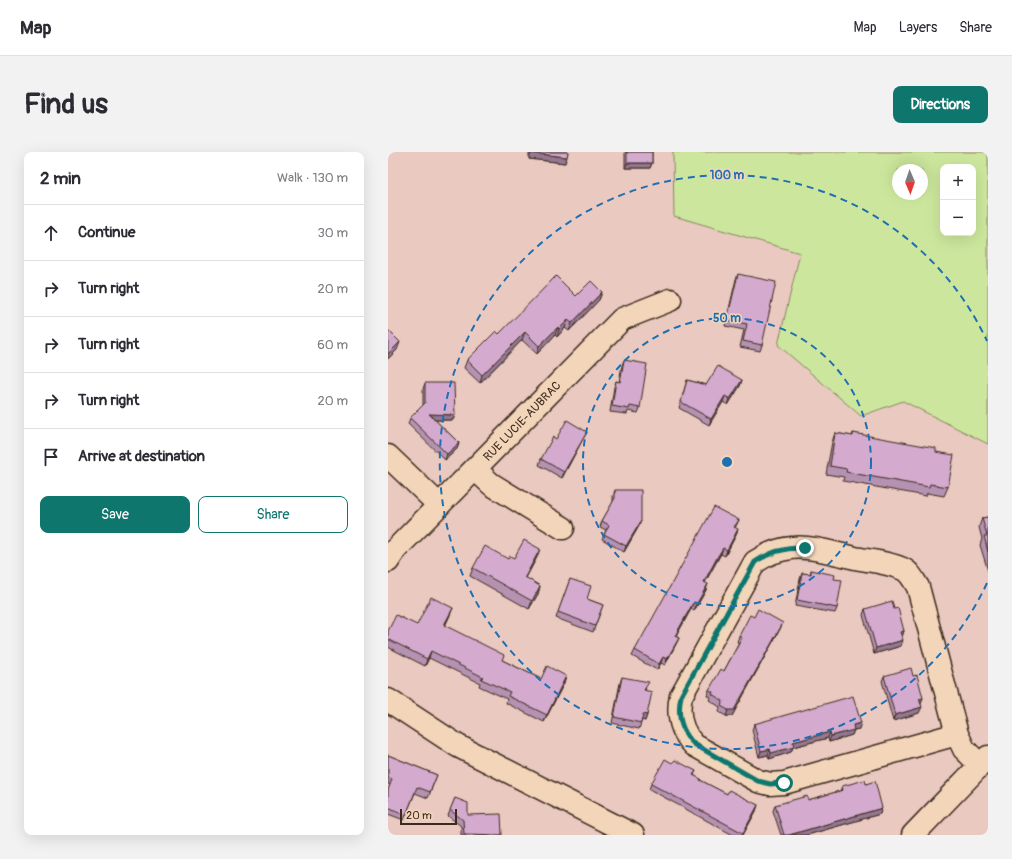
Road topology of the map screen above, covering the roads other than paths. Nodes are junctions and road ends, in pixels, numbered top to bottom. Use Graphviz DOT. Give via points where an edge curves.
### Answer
graph roads {
  1 [pos="670,300"];
  2 [pos="388,456"];
  3 [pos="475,469"];
  4 [pos="439,505"];
  5 [pos="562,528"];
  6 [pos="388,561"];
  7 [pos="388,700"];
  8 [pos="958,734"];
  9 [pos="984,761"];
  10 [pos="633,835"];
  11 [pos="914,835"];
  1 -- 3 [label="street, RUE LUCIE-AUBRAC" via="622,319"];
  2 -- 4 [label="street"];
  3 -- 4 [label="street, RUE LUCIE-AUBRAC"];
  3 -- 5 [label="street" via="491,484"];
  4 -- 6 [label="street, RUE LUCIE-AUBRAC" via="396,549"];
  7 -- 10 [label="street" via="458,746"];
  8 -- 8 [label="street" via="918,587 912,577 904,569 892,565 805,548 778,550 755,562 681,696 679,705 682,728 694,744 758,781 770,784 784,783"];
  8 -- 9 [label="street" via="964,749"];
  9 -- 11 [label="street"];
}
